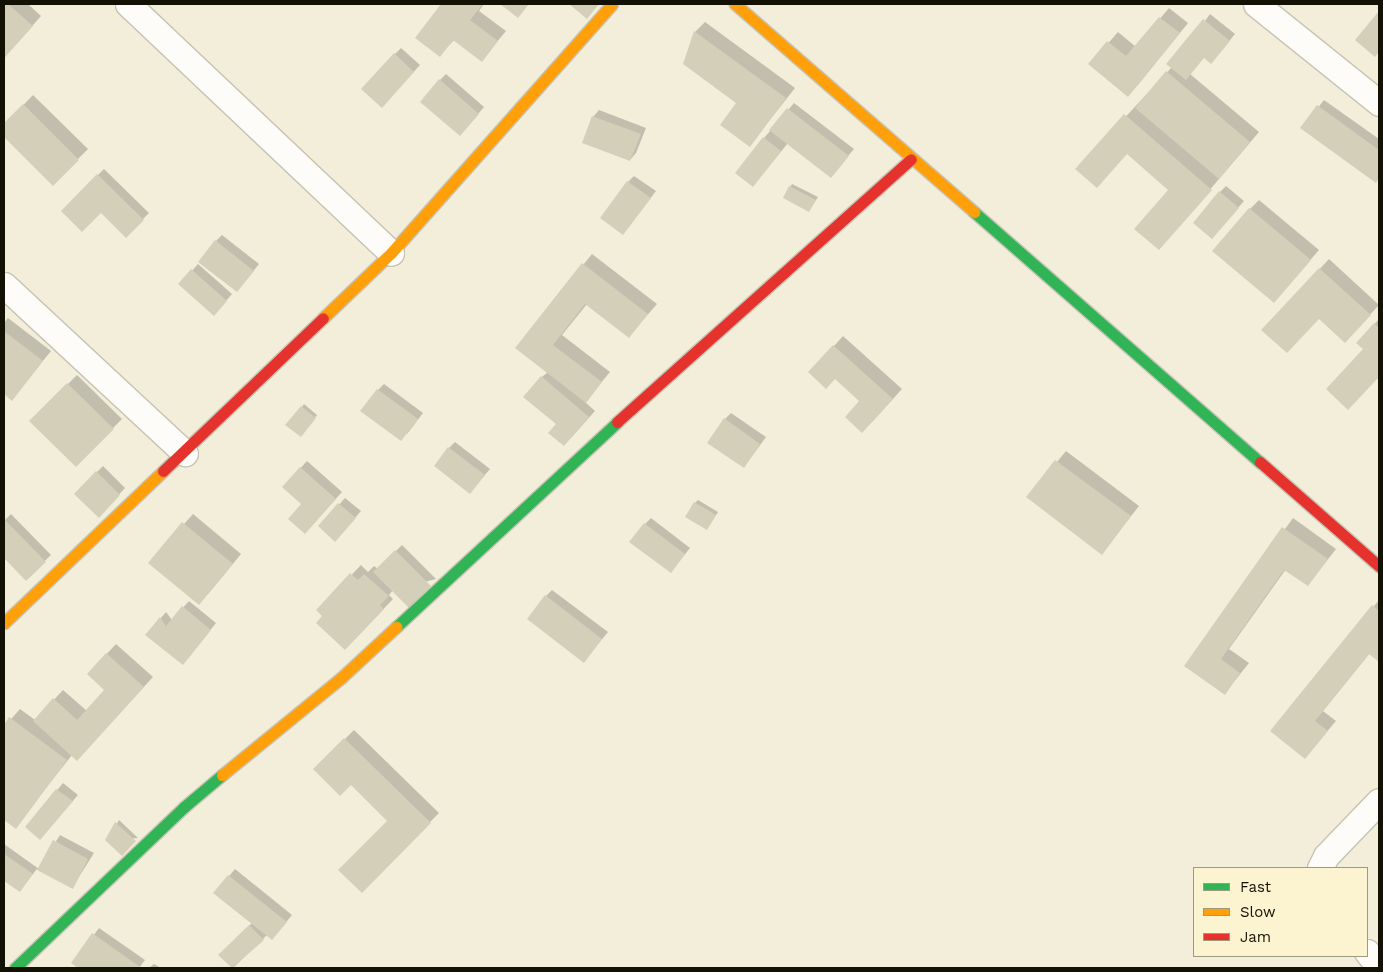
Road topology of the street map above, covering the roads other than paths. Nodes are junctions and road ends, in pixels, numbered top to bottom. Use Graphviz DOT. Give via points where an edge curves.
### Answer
graph roads {
  1 [pos="128,4"];
  2 [pos="612,4"];
  3 [pos="735,4"];
  4 [pos="1256,4"];
  5 [pos="1379,103"];
  6 [pos="910,160"];
  7 [pos="391,253"];
  8 [pos="4,285"];
  9 [pos="185,453"];
  10 [pos="1379,566"];
  11 [pos="4,623"];
  12 [pos="1379,801"];
  13 [pos="1320,867"];
  14 [pos="1368,953"];
  15 [pos="1379,967"];
  16 [pos="15,968"];
  1 -- 7 [label="street"];
  2 -- 7 [label="street"];
  3 -- 6 [label="street"];
  4 -- 5 [label="street"];
  6 -- 10 [label="street"];
  6 -- 16 [label="street" via="579,456 342,677 184,807"];
  7 -- 9 [label="street"];
  8 -- 9 [label="street"];
  9 -- 11 [label="street"];
  12 -- 13 [label="street" via="1326,856"];
  14 -- 15 [label="street"];
}
